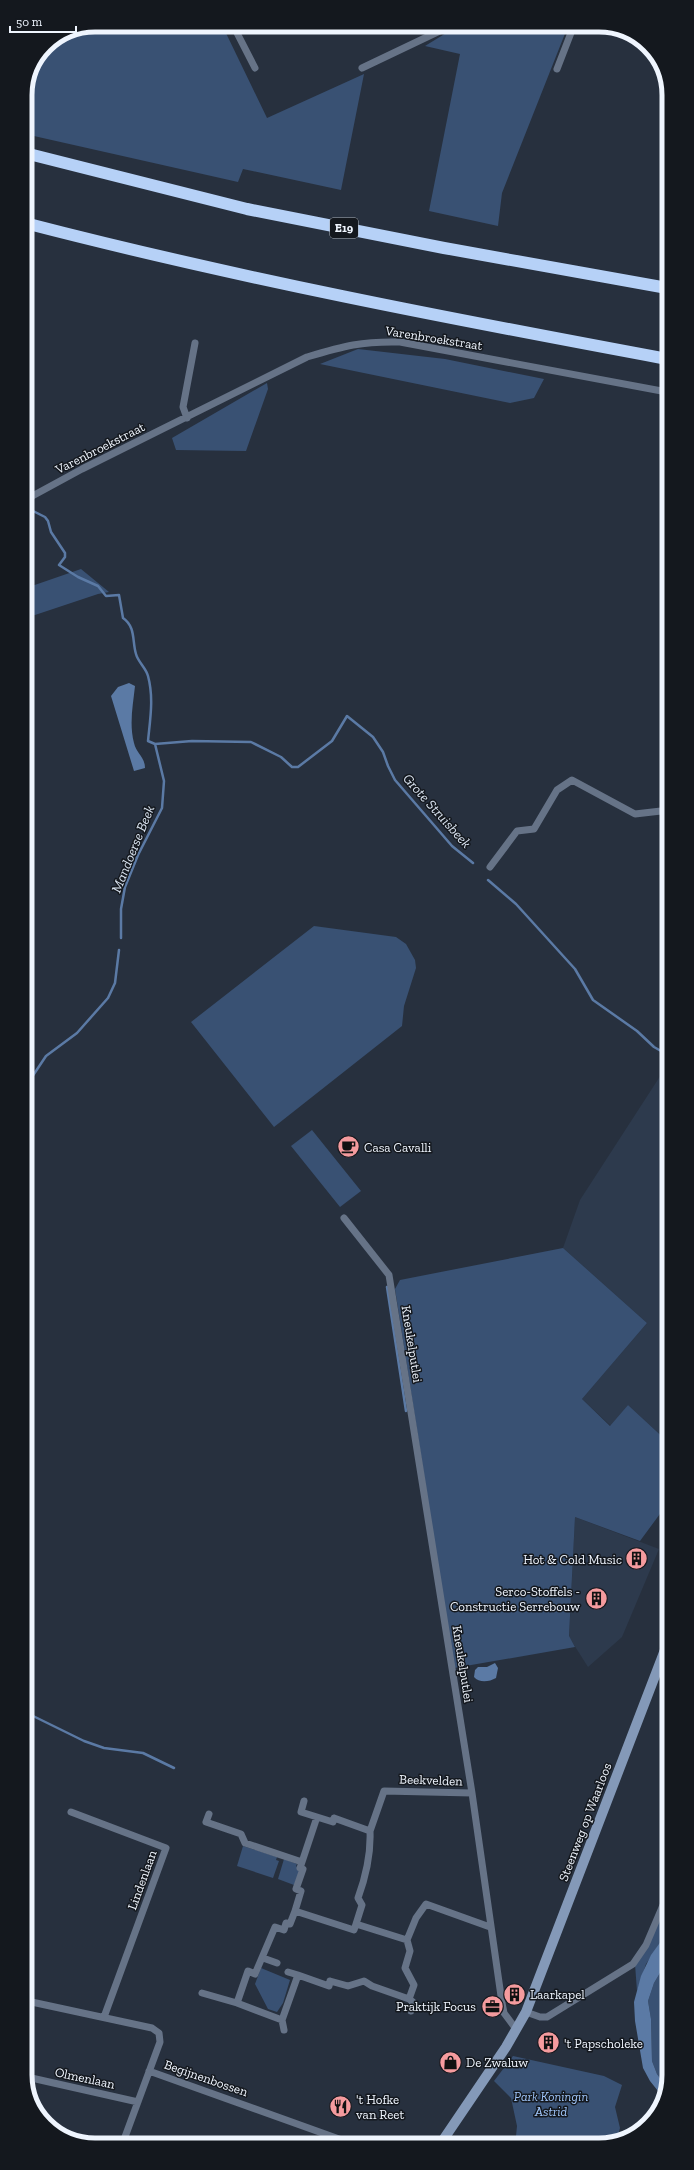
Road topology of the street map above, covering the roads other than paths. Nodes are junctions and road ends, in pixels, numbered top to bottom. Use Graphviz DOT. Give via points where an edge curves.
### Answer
graph roads {
  1 [pos="236,32"];
  2 [pos="438,32"];
  3 [pos="571,32"];
  4 [pos="254,68"];
  5 [pos="362,68"];
  6 [pos="557,69"];
  7 [pos="32,155"];
  8 [pos="32,225"];
  9 [pos="662,287"];
  10 [pos="195,343"];
  11 [pos="662,358"];
  12 [pos="662,391"];
  13 [pos="187,418"];
  14 [pos="32,497"];
  15 [pos="662,811"];
  16 [pos="490,867"];
  17 [pos="344,1218"];
  18 [pos="662,1658"];
  19 [pos="472,1793"];
  20 [pos="304,1801"];
  21 [pos="71,1812"];
  22 [pos="209,1814"];
  23 [pos="317,1817"];
  24 [pos="370,1830"];
  25 [pos="302,1862"];
  26 [pos="662,1907"];
  27 [pos="295,1911"];
  28 [pos="356,1924"];
  29 [pos="490,1928"];
  30 [pos="407,1940"];
  31 [pos="263,1958"];
  32 [pos="277,1963"];
  33 [pos="288,1972"];
  34 [pos="298,1975"];
  35 [pos="202,1993"];
  36 [pos="409,1999"];
  37 [pos="32,2002"];
  38 [pos="237,2003"];
  39 [pos="411,2011"];
  40 [pos="526,2012"];
  41 [pos="104,2017"];
  42 [pos="282,2020"];
  43 [pos="516,2029"];
  44 [pos="284,2030"];
  45 [pos="149,2071"];
  46 [pos="32,2078"];
  47 [pos="138,2102"];
  48 [pos="125,2138"];
  49 [pos="336,2138"];
  50 [pos="444,2138"];
  1 -- 4 [label="street"];
  2 -- 5 [label="street"];
  3 -- 6 [label="street"];
  7 -- 9 [label="highway, E19" via="247,209"];
  8 -- 11 [label="highway" via="140,253 320,292"];
  10 -- 13 [label="street" via="183,407"];
  12 -- 13 [label="street, Varenbroekstraat" via="400,342 371,341 346,345 307,357"];
  13 -- 14 [label="street, Varenbroekstraat" via="82,469"];
  15 -- 16 [label="street" via="635,814 572,780 557,790 534,828 517,831"];
  17 -- 19 [label="street, Kneukelputlei" via="389,1276"];
  18 -- 40 [label="street, Steenweg op Waarloos"];
  19 -- 24 [label="street, Beekvelden" via="384,1791"];
  19 -- 29 [label="street, Kneukelputlei"];
  20 -- 23 [label="street" via="301,1812"];
  21 -- 41 [label="street, Lindenlaan" via="166,1848"];
  22 -- 25 [label="street" via="206,1822 241,1834 245,1844"];
  23 -- 24 [label="street" via="333,1822 334,1818"];
  23 -- 25 [label="street"];
  24 -- 28 [label="street, Beekvelden" via="371,1850 366,1864 367,1873 358,1898 362,1905"];
  25 -- 27 [label="street" via="300,1868 303,1869 296,1889 301,1891"];
  26 -- 40 [label="street" via="646,1945 634,1964 547,2017"];
  27 -- 28 [label="street" via="354,1930"];
  27 -- 31 [label="street" via="290,1924 286,1923 284,1930 275,1927"];
  28 -- 30 [label="street"];
  29 -- 30 [label="street" via="426,1904 416,1918"];
  29 -- 43 [label="street, Kneukelputlei" via="504,2013"];
  30 -- 36 [label="street" via="410,1951 405,1968 414,1985"];
  31 -- 32 [label="street"];
  31 -- 38 [label="street" via="255,1974 248,1971"];
  33 -- 34 [label="street"];
  34 -- 36 [label="street" via="329,1986 330,1981 348,1986 364,1982"];
  34 -- 42 [label="street"];
  35 -- 38 [label="street"];
  36 -- 39 [label="street" via="413,2002"];
  37 -- 41 [label="street, Begijnenbossen"];
  38 -- 42 [label="street"];
  40 -- 43 [label="street, Steenweg op Waarloos"];
  41 -- 45 [label="street, Begijnenbossen" via="152,2028 159,2033 160,2042"];
  42 -- 44 [label="street"];
  43 -- 50 [label="street, Steenweg op Waarloos"];
  45 -- 47 [label="street"];
  45 -- 49 [label="street, Begijnenbossen"];
  46 -- 47 [label="street, Olmenlaan"];
  47 -- 48 [label="street"];
}
